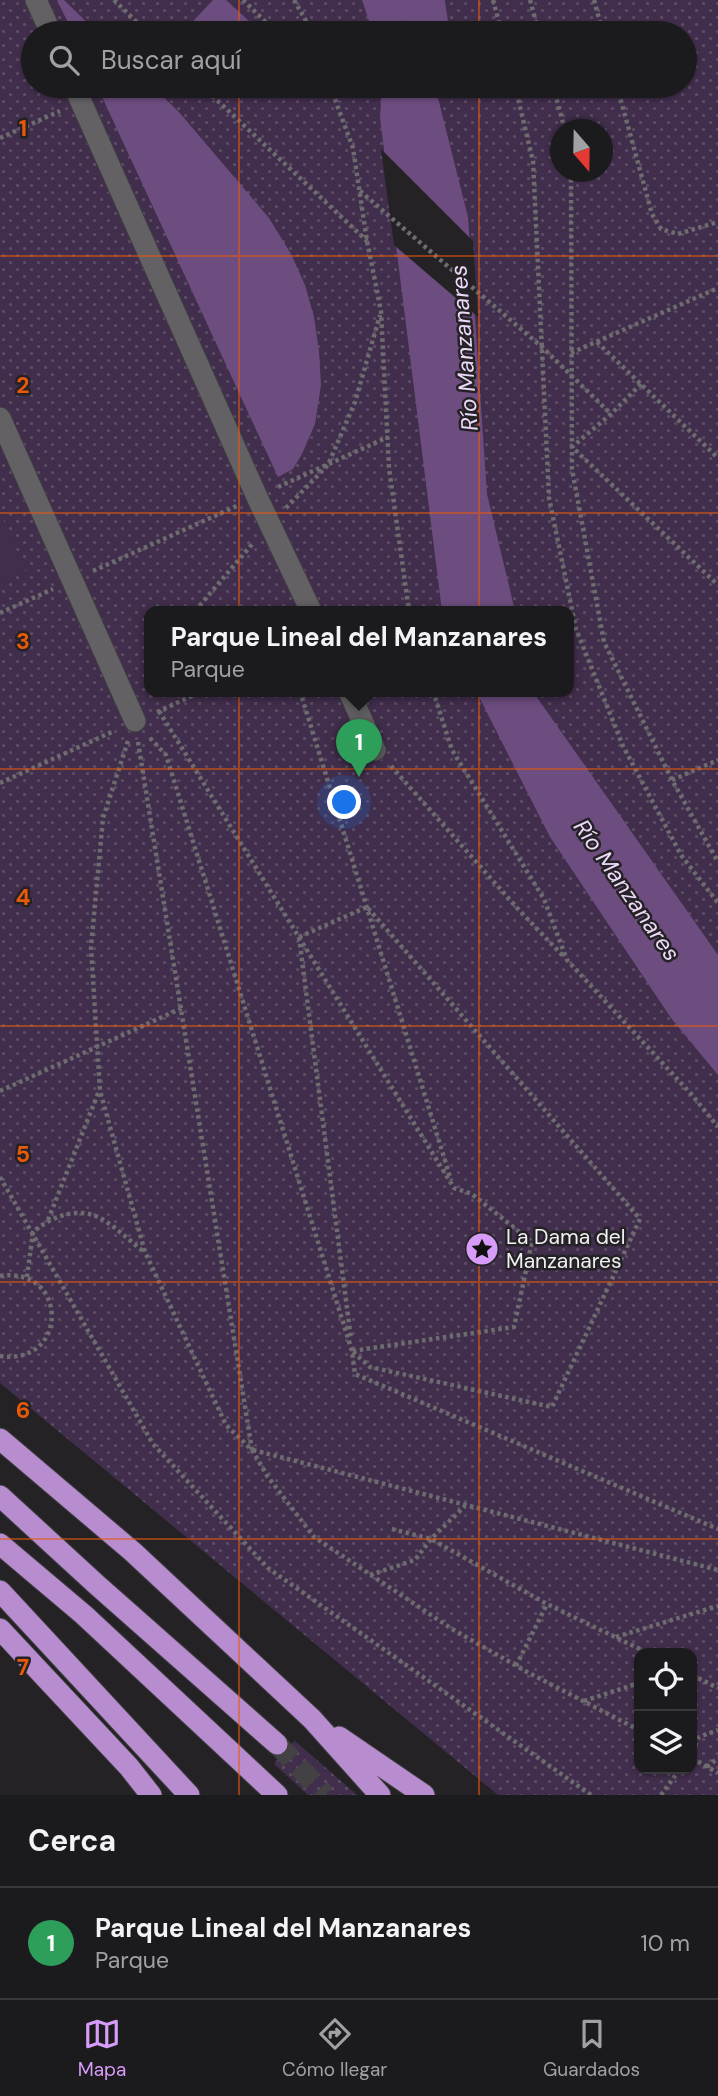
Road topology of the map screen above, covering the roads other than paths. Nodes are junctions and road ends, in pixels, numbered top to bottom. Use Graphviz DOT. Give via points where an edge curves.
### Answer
graph roads {
  1 [pos="36,0"];
  2 [pos="46,21"];
  3 [pos="87,98"];
  4 [pos="0,418"];
  5 [pos="310,606"];
  6 [pos="352,697"];
  7 [pos="135,722"];
  8 [pos="375,750"];
  9 [pos="0,1439"];
  10 [pos="0,1496"];
  11 [pos="0,1544"];
  12 [pos="0,1591"];
  13 [pos="0,1629"];
  14 [pos="312,1719"];
  15 [pos="277,1744"];
  16 [pos="151,1795"];
  17 [pos="188,1795"];
  18 [pos="277,1795"];
  19 [pos="380,1795"];
  20 [pos="424,1795"];
  1 -- 2 [label="street"];
  3 -- 5 [label="street" via="257,497"];
  4 -- 7 [label="street"];
  6 -- 8 [label="street"];
  9 -- 14 [label="highway" via="133,1552"];
  10 -- 15 [label="highway"];
  11 -- 18 [label="highway" via="84,1615"];
  12 -- 17 [label="highway"];
  13 -- 16 [label="highway"];
  14 -- 19 [label="highway"];
  14 -- 20 [label="highway"];
}
